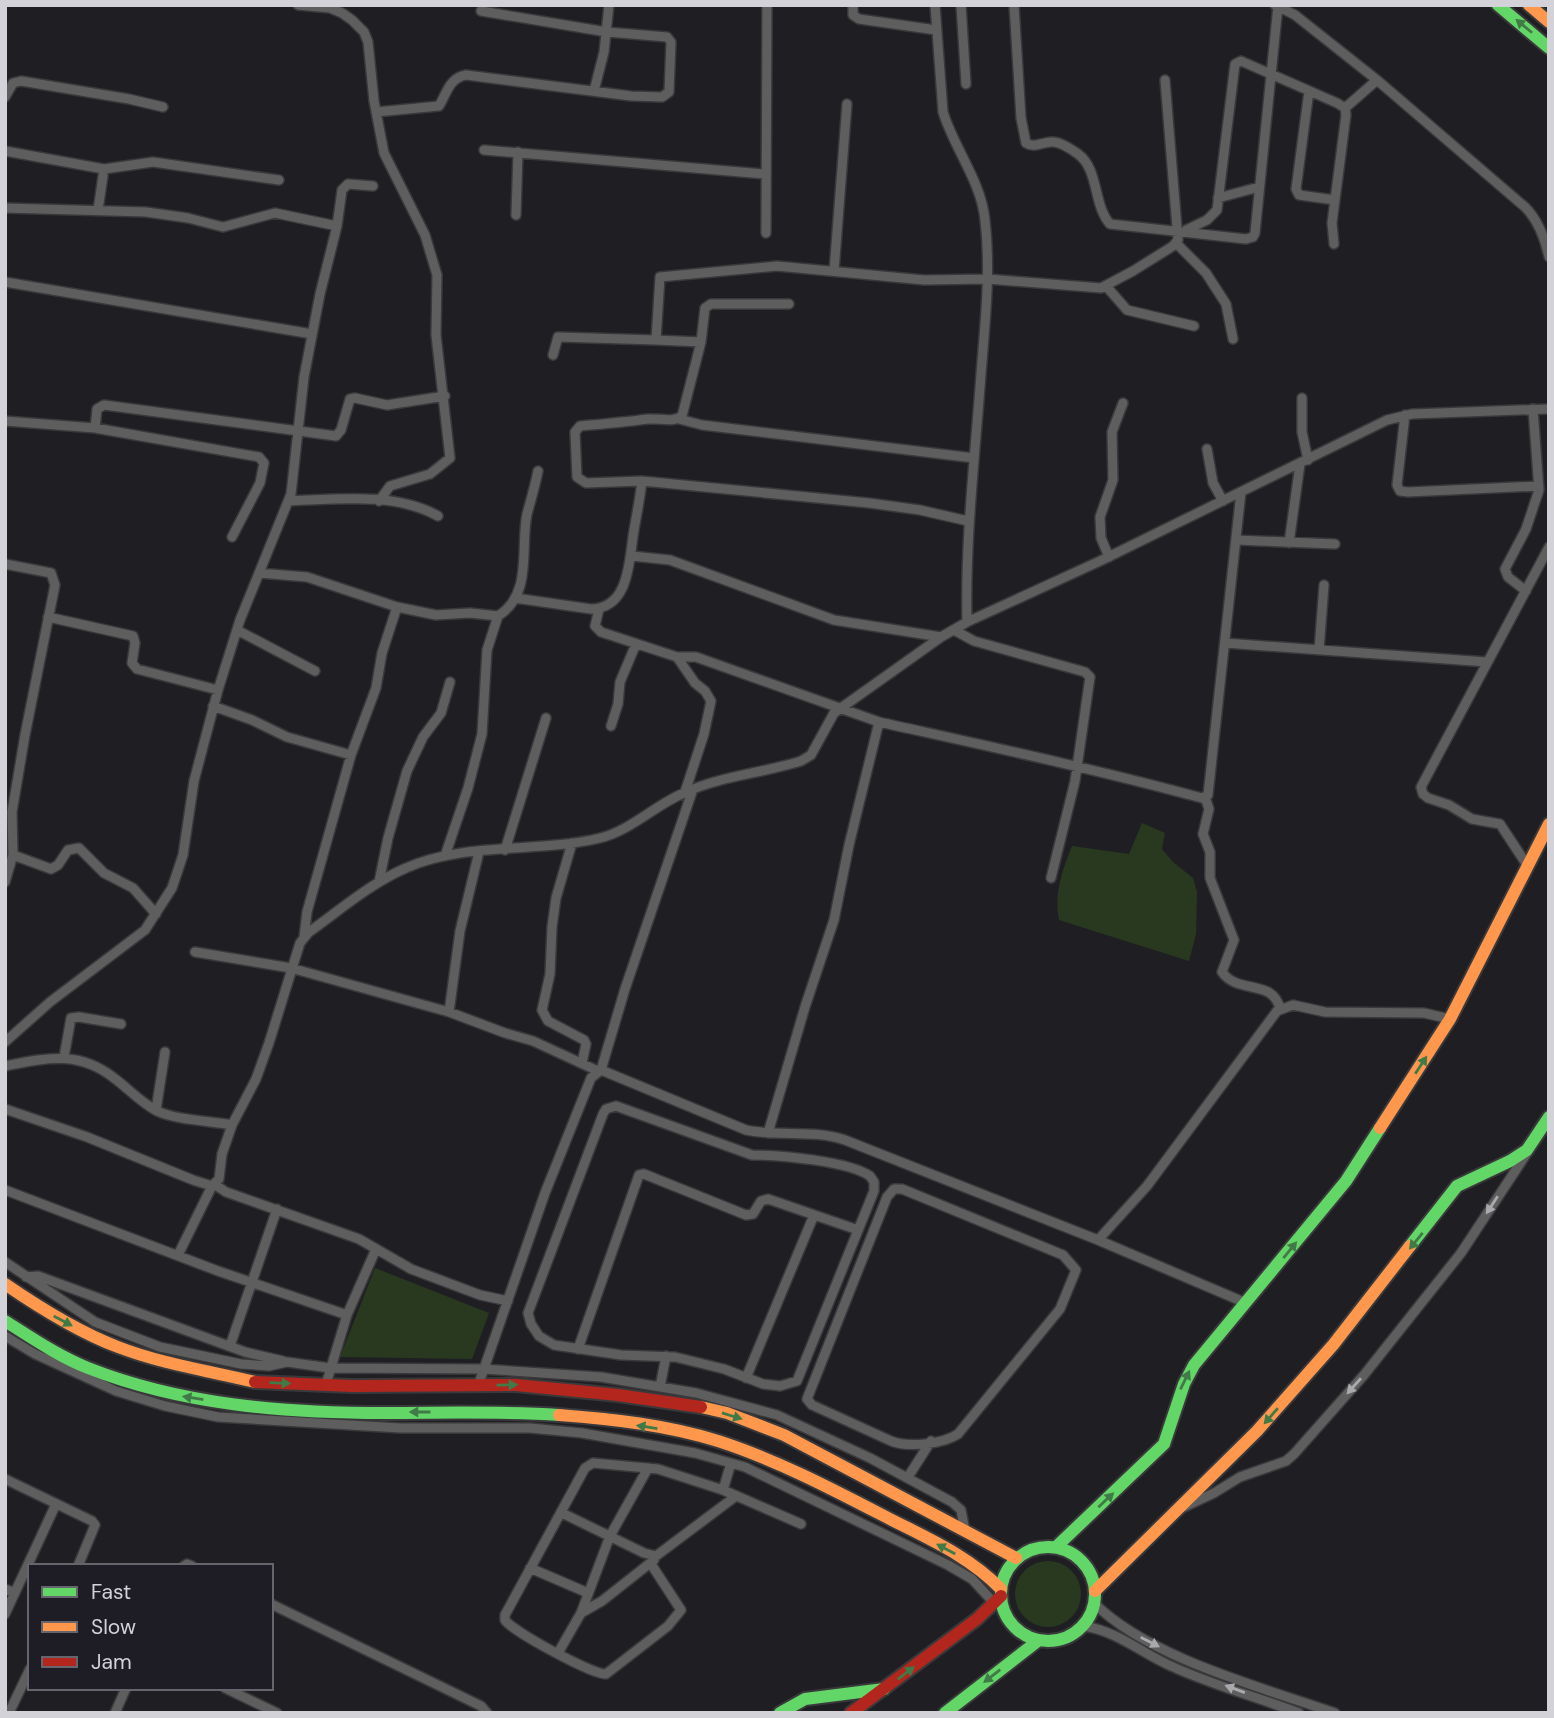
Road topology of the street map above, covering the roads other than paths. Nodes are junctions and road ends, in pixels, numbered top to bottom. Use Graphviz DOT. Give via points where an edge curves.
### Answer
graph roads {
  1 [pos="298,5"];
  2 [pos="609,5"];
  3 [pos="767,5"];
  4 [pos="853,5"];
  5 [pos="935,5"];
  6 [pos="961,5"];
  7 [pos="1014,5"];
  8 [pos="1499,5"];
  9 [pos="1529,5"];
  10 [pos="1276,6"];
  11 [pos="481,11"];
  12 [pos="1549,22"];
  13 [pos="936,30"];
  14 [pos="607,32"];
  15 [pos="1549,48"];
  16 [pos="1271,75"];
  17 [pos="1165,80"];
  18 [pos="1377,80"];
  19 [pos="966,84"];
  20 [pos="594,91"];
  21 [pos="1309,91"];
  22 [pos="5,97"];
  23 [pos="847,104"];
  24 [pos="163,107"];
  25 [pos="1345,108"];
  26 [pos="376,112"];
  27 [pos="5,150"];
  28 [pos="484,150"];
  29 [pos="518,152"];
  30 [pos="104,169"];
  31 [pos="764,174"];
  32 [pos="279,180"];
  33 [pos="373,186"];
  34 [pos="1259,187"];
  35 [pos="1218,198"];
  36 [pos="1335,200"];
  37 [pos="5,208"];
  38 [pos="98,210"];
  39 [pos="516,215"];
  40 [pos="337,226"];
  41 [pos="1181,231"];
  42 [pos="765,233"];
  43 [pos="1176,243"];
  44 [pos="1334,244"];
  45 [pos="1549,257"];
  46 [pos="834,271"];
  47 [pos="988,279"];
  48 [pos="5,282"];
  49 [pos="1106,286"];
  50 [pos="789,304"];
  51 [pos="1194,326"];
  52 [pos="312,334"];
  53 [pos="1233,339"];
  54 [pos="656,340"];
  55 [pos="701,342"];
  56 [pos="553,355"];
  57 [pos="445,396"];
  58 [pos="1303,398"];
  59 [pos="1123,403"];
  60 [pos="1549,409"];
  61 [pos="1533,410"];
  62 [pos="1405,415"];
  63 [pos="679,419"];
  64 [pos="5,421"];
  65 [pos="95,428"];
  66 [pos="299,430"];
  67 [pos="1207,449"];
  68 [pos="974,458"];
  69 [pos="1304,462"];
  70 [pos="538,471"];
  71 [pos="642,481"];
  72 [pos="1539,486"];
  73 [pos="1241,492"];
  74 [pos="289,501"];
  75 [pos="379,501"];
  76 [pos="1223,501"];
  77 [pos="438,516"];
  78 [pos="968,521"];
  79 [pos="232,537"];
  80 [pos="1236,540"];
  81 [pos="1289,543"];
  82 [pos="1335,544"];
  83 [pos="1549,547"];
  84 [pos="632,556"];
  85 [pos="1109,557"];
  86 [pos="5,564"];
  87 [pos="259,573"];
  88 [pos="1324,585"];
  89 [pos="1526,591"];
  90 [pos="515,598"];
  91 [pos="397,607"];
  92 [pos="599,608"];
  93 [pos="498,616"];
  94 [pos="48,617"];
  95 [pos="967,622"];
  96 [pos="237,629"];
  97 [pos="954,629"];
  98 [pos="941,637"];
  99 [pos="1225,643"];
  100 [pos="636,644"];
  101 [pos="1319,650"];
  102 [pos="677,657"];
  103 [pos="1487,662"];
  104 [pos="315,671"];
  105 [pos="450,682"];
  106 [pos="218,691"];
  107 [pos="213,706"];
  108 [pos="840,708"];
  109 [pos="546,718"];
  110 [pos="879,722"];
  111 [pos="611,726"];
  112 [pos="351,755"];
  113 [pos="1077,767"];
  114 [pos="689,791"];
  115 [pos="1205,797"];
  116 [pos="9,812"];
  117 [pos="1549,824"];
  118 [pos="572,844"];
  119 [pos="505,850"];
  120 [pos="479,852"];
  121 [pos="13,855"];
  122 [pos="445,856"];
  123 [pos="1527,865"];
  124 [pos="1051,878"];
  125 [pos="5,882"];
  126 [pos="379,882"];
  127 [pos="156,914"];
  128 [pos="304,937"];
  129 [pos="195,952"];
  130 [pos="291,968"];
  131 [pos="1280,1009"];
  132 [pos="449,1012"];
  133 [pos="1450,1019"];
  134 [pos="121,1024"];
  135 [pos="5,1042"];
  136 [pos="165,1052"];
  137 [pos="64,1057"];
  138 [pos="582,1063"];
  139 [pos="5,1066"];
  140 [pos="600,1071"];
  141 [pos="5,1109"];
  142 [pos="156,1110"];
  143 [pos="1549,1117"];
  144 [pos="232,1125"];
  145 [pos="768,1133"];
  146 [pos="1530,1148"];
  147 [pos="213,1185"];
  148 [pos="5,1190"];
  149 [pos="277,1209"];
  150 [pos="814,1215"];
  151 [pos="858,1230"];
  152 [pos="1098,1240"];
  153 [pos="376,1249"];
  154 [pos="178,1255"];
  155 [pos="5,1262"];
  156 [pos="26,1277"];
  157 [pos="252,1281"];
  158 [pos="5,1284"];
  159 [pos="508,1301"];
  160 [pos="1246,1303"];
  161 [pos="347,1315"];
  162 [pos="5,1321"];
  163 [pos="5,1336"];
  164 [pos="230,1346"];
  165 [pos="578,1349"];
  166 [pos="244,1352"];
  167 [pos="666,1356"];
  168 [pos="56,1358"];
  169 [pos="287,1362"];
  170 [pos="241,1364"];
  171 [pos="330,1368"];
  172 [pos="484,1369"];
  173 [pos="232,1377"];
  174 [pos="746,1378"];
  175 [pos="326,1384"];
  176 [pos="478,1386"];
  177 [pos="660,1387"];
  178 [pos="224,1402"];
  179 [pos="931,1441"];
  180 [pos="731,1463"];
  181 [pos="648,1468"];
  182 [pos="908,1477"];
  183 [pos="5,1479"];
  184 [pos="723,1490"];
  185 [pos="736,1496"];
  186 [pos="855,1500"];
  187 [pos="56,1504"];
  188 [pos="1179,1509"];
  189 [pos="562,1513"];
  190 [pos="846,1516"];
  191 [pos="802,1524"];
  192 [pos="965,1531"];
  193 [pos="610,1536"];
  194 [pos="1056,1547"];
  195 [pos="1016,1558"];
  196 [pos="654,1560"];
  197 [pos="28,1564"];
  198 [pos="79,1564"];
  199 [pos="28,1565"];
  200 [pos="530,1568"];
  201 [pos="5,1589"];
  202 [pos="15,1593"];
  203 [pos="588,1593"];
  204 [pos="998,1596"];
  205 [pos="1095,1597"];
  206 [pos="273,1605"];
  207 [pos="581,1613"];
  208 [pos="5,1615"];
  209 [pos="1083,1626"];
  210 [pos="1039,1640"];
  211 [pos="558,1653"];
  212 [pos="28,1673"];
  213 [pos="886,1689"];
  214 [pos="125,1690"];
  215 [pos="229,1690"];
  216 [pos="9,1713"];
  217 [pos="115,1713"];
  218 [pos="277,1713"];
  219 [pos="487,1713"];
  220 [pos="780,1713"];
  221 [pos="851,1713"];
  222 [pos="945,1713"];
  223 [pos="1299,1713"];
  224 [pos="1335,1713"];
  1 -- 26 [label="street" via="330,8 364,32"];
  2 -- 14 [label="street"];
  3 -- 31 [label="street"];
  4 -- 13 [label="street" via="853,15 859,19"];
  5 -- 13 [label="street"];
  6 -- 19 [label="street"];
  7 -- 41 [label="street" via="1026,143 1054,142 1080,155 1110,223"];
  15 -- 8 [label="main road, one-way"];
  9 -- 12 [label="main road"];
  10 -- 16 [label="street"];
  10 -- 18 [label="street" via="1295,15"];
  11 -- 14 [label="street"];
  13 -- 47 [label="street" via="943,112 981,202"];
  14 -- 20 [label="street"];
  14 -- 20 [label="street" via="670,40 670,88 667,95 651,98"];
  16 -- 21 [label="street"];
  16 -- 34 [label="street"];
  16 -- 35 [label="street" via="1241,61 1235,64"];
  17 -- 41 [label="street"];
  18 -- 25 [label="street"];
  18 -- 45 [label="street" via="1530,211"];
  20 -- 26 [label="street" via="466,75 449,85 439,106"];
  21 -- 25 [label="street"];
  21 -- 36 [label="street" via="1296,189 1299,195"];
  22 -- 24 [label="street" via="13,83 21,81"];
  23 -- 46 [label="street"];
  25 -- 36 [label="street"];
  26 -- 57 [label="street" via="386,159 425,235 435,265 436,335"];
  27 -- 30 [label="street"];
  28 -- 29 [label="street"];
  29 -- 31 [label="street"];
  29 -- 39 [label="street"];
  30 -- 32 [label="street" via="153,162"];
  30 -- 38 [label="street"];
  31 -- 42 [label="street"];
  33 -- 40 [label="street" via="345,186"];
  34 -- 35 [label="street"];
  34 -- 41 [label="street" via="1253,237"];
  35 -- 41 [label="street" via="1212,216"];
  36 -- 44 [label="street"];
  37 -- 38 [label="street"];
  38 -- 40 [label="street" via="146,212 223,227 275,213"];
  40 -- 52 [label="street"];
  41 -- 43 [label="street"];
  43 -- 49 [label="street"];
  43 -- 53 [label="street" via="1206,273 1226,304"];
  46 -- 47 [label="street" via="924,280"];
  46 -- 54 [label="street" via="778,266 660,277"];
  47 -- 49 [label="street"];
  47 -- 68 [label="street"];
  48 -- 52 [label="street"];
  49 -- 51 [label="street" via="1127,310"];
  50 -- 55 [label="street" via="708,306"];
  52 -- 66 [label="street"];
  54 -- 55 [label="street"];
  54 -- 56 [label="street" via="558,337"];
  55 -- 63 [label="street"];
  57 -- 66 [label="street" via="387,405 352,398 335,436"];
  57 -- 75 [label="street" via="449,461 429,474 390,486"];
  58 -- 69 [label="street"];
  59 -- 85 [label="street" via="1112,432 1113,480 1100,517 1101,538"];
  60 -- 61 [label="street"];
  61 -- 62 [label="street"];
  61 -- 72 [label="street"];
  62 -- 69 [label="street"];
  62 -- 72 [label="street" via="1400,491"];
  63 -- 68 [label="street"];
  63 -- 71 [label="street" via="576,429 575,464 580,480"];
  64 -- 65 [label="street"];
  65 -- 66 [label="street" via="97,409 104,405"];
  65 -- 79 [label="street" via="259,457 264,468 260,483"];
  66 -- 74 [label="street"];
  67 -- 76 [label="street" via="1213,483"];
  68 -- 78 [label="street"];
  69 -- 73 [label="street"];
  69 -- 81 [label="street"];
  70 -- 90 [label="street" via="527,513 521,585"];
  71 -- 78 [label="street" via="869,503"];
  71 -- 84 [label="street"];
  72 -- 89 [label="street" via="1526,529 1505,569"];
  73 -- 76 [label="street"];
  73 -- 80 [label="street"];
  74 -- 75 [label="street"];
  74 -- 87 [label="street"];
  75 -- 77 [label="street" via="420,506"];
  76 -- 85 [label="street"];
  78 -- 95 [label="street"];
  80 -- 81 [label="street"];
  80 -- 99 [label="street"];
  81 -- 82 [label="street"];
  83 -- 89 [label="street"];
  84 -- 92 [label="street" via="616,598"];
  84 -- 98 [label="street" via="670,560 834,620"];
  85 -- 95 [label="street"];
  86 -- 94 [label="street" via="51,573 55,585"];
  87 -- 91 [label="street" via="307,577"];
  87 -- 96 [label="street"];
  88 -- 101 [label="street"];
  89 -- 103 [label="street"];
  90 -- 92 [label="street"];
  90 -- 93 [label="street"];
  91 -- 93 [label="street" via="436,615"];
  91 -- 112 [label="street" via="376,688"];
  92 -- 100 [label="street" via="596,629"];
  93 -- 122 [label="street" via="487,650 482,734"];
  94 -- 106 [label="street" via="133,636 132,663 137,669"];
  94 -- 116 [label="street"];
  95 -- 97 [label="street"];
  96 -- 104 [label="street"];
  96 -- 106 [label="street"];
  97 -- 98 [label="street"];
  97 -- 113 [label="street" via="974,641 1088,674 1091,682"];
  98 -- 108 [label="street"];
  99 -- 101 [label="street"];
  99 -- 115 [label="street"];
  100 -- 102 [label="street"];
  100 -- 111 [label="street" via="620,682"];
  101 -- 103 [label="street"];
  102 -- 108 [label="street" via="696,657"];
  102 -- 114 [label="street" via="711,701"];
  103 -- 123 [label="street" via="1421,787 1428,798 1472,819 1500,824"];
  105 -- 126 [label="street" via="441,713 407,771"];
  106 -- 107 [label="street"];
  107 -- 112 [label="street" via="287,737"];
  107 -- 127 [label="street" via="181,861"];
  108 -- 110 [label="street"];
  108 -- 114 [label="street" via="806,758"];
  109 -- 119 [label="street"];
  110 -- 113 [label="street"];
  110 -- 145 [label="street" via="834,920"];
  112 -- 128 [label="street"];
  113 -- 115 [label="street"];
  113 -- 124 [label="street"];
  114 -- 118 [label="street" via="606,836"];
  114 -- 140 [label="street"];
  115 -- 131 [label="street" via="1209,809 1203,834 1210,852 1210,878 1234,940 1222,972 1239,984 1270,992"];
  116 -- 121 [label="street"];
  117 -- 123 [label="main road"];
  118 -- 119 [label="street"];
  118 -- 138 [label="street" via="556,898 542,1010 548,1021 584,1040"];
  119 -- 120 [label="street"];
  120 -- 122 [label="street"];
  120 -- 132 [label="street" via="460,932"];
  121 -- 125 [label="street"];
  121 -- 127 [label="street" via="51,869 68,850 79,848 104,873 130,885"];
  122 -- 126 [label="street"];
  123 -- 133 [label="main road"];
  126 -- 128 [label="street"];
  127 -- 135 [label="street" via="145,930"];
  128 -- 130 [label="street"];
  129 -- 130 [label="street"];
  130 -- 132 [label="street"];
  130 -- 144 [label="street" via="256,1079"];
  131 -- 133 [label="street" via="1293,1005 1325,1012 1424,1013"];
  131 -- 152 [label="street" via="1147,1186"];
  132 -- 138 [label="street"];
  160 -- 133 [label="main road, one-way" via="1346,1181"];
  134 -- 137 [label="street" via="71,1018"];
  136 -- 142 [label="street"];
  137 -- 139 [label="street"];
  137 -- 142 [label="street" via="112,1076"];
  138 -- 140 [label="street"];
  140 -- 145 [label="street" via="746,1130"];
  140 -- 159 [label="street" via="591,1078 545,1193"];
  141 -- 147 [label="street"];
  142 -- 144 [label="street"];
  143 -- 146 [label="main road"];
  144 -- 147 [label="street"];
  145 -- 152 [label="street" via="834,1136"];
  146 -- 188 [label="main road, one-way" via="1457,1186 1333,1345"];
  146 -- 188 [label="street, one-way" via="1461,1254 1294,1454"];
  147 -- 149 [label="street"];
  147 -- 154 [label="street"];
  148 -- 154 [label="street"];
  149 -- 153 [label="street" via="359,1238"];
  149 -- 157 [label="street"];
  150 -- 151 [label="street"];
  150 -- 165 [label="street" via="768,1199 746,1215 639,1175"];
  150 -- 174 [label="street"];
  151 -- 165 [label="street" via="874,1191 874,1182 866,1173 832,1163 752,1155 622,1107 611,1107 603,1114 528,1313 544,1340"];
  151 -- 174 [label="street" via="799,1379 780,1386"];
  152 -- 160 [label="street"];
  153 -- 159 [label="street" via="411,1269"];
  153 -- 161 [label="street"];
  154 -- 157 [label="street"];
  155 -- 156 [label="street"];
  156 -- 164 [label="street" via="38,1276"];
  156 -- 170 [label="street" via="102,1325 160,1347"];
  157 -- 161 [label="street"];
  157 -- 164 [label="street"];
  158 -- 173 [label="main road, one-way" via="32,1304 117,1347"];
  159 -- 172 [label="street"];
  194 -- 160 [label="main road, one-way" via="1164,1444 1184,1379"];
  161 -- 171 [label="street"];
  162 -- 168 [label="main road"];
  163 -- 168 [label="street"];
  164 -- 166 [label="street"];
  165 -- 167 [label="street"];
  166 -- 169 [label="street"];
  166 -- 170 [label="street"];
  167 -- 174 [label="street"];
  167 -- 177 [label="street"];
  178 -- 168 [label="main road, one-way" via="184,1397"];
  168 -- 180 [label="street" via="116,1391 218,1417 400,1428 543,1429 644,1443"];
  169 -- 170 [label="street"];
  169 -- 171 [label="street"];
  170 -- 173 [label="street"];
  171 -- 172 [label="street"];
  171 -- 175 [label="street"];
  172 -- 176 [label="street"];
  172 -- 177 [label="street" via="601,1377"];
  173 -- 175 [label="main road, one-way"];
  173 -- 178 [label="main road"];
  175 -- 176 [label="main road"];
  176 -- 192 [label="main road, one-way" via="563,1389 727,1413 784,1435"];
  177 -- 182 [label="street" via="766,1410"];
  186 -- 178 [label="main road, one-way" via="712,1439 640,1425 544,1414 361,1413"];
  179 -- 179 [label="street" via="958,1434 1060,1309 1076,1270 1063,1255 898,1188 889,1192 807,1399 901,1445"];
  179 -- 182 [label="street"];
  180 -- 184 [label="street"];
  180 -- 190 [label="street"];
  181 -- 184 [label="street"];
  181 -- 189 [label="street" via="600,1462 589,1465"];
  181 -- 193 [label="street"];
  182 -- 192 [label="street" via="957,1505"];
  183 -- 187 [label="street"];
  184 -- 185 [label="street"];
  185 -- 191 [label="street"];
  185 -- 196 [label="street"];
  186 -- 190 [label="street"];
  204 -- 186 [label="main road, one-way" via="990,1577 967,1561"];
  187 -- 197 [label="street"];
  187 -- 198 [label="street" via="95,1525"];
  188 -- 205 [label="main road"];
  189 -- 193 [label="street"];
  189 -- 200 [label="street"];
  190 -- 204 [label="street"];
  192 -- 195 [label="main road"];
  193 -- 196 [label="street"];
  193 -- 203 [label="street"];
  194 -- 195 [label="main road" via="1041,1547"];
  194 -- 205 [label="main road" via="1072,1553 1088,1569"];
  195 -- 204 [label="main road"];
  196 -- 207 [label="street"];
  196 -- 211 [label="street" via="680,1606 673,1622 606,1674"];
  199 -- 202 [label="street"];
  200 -- 203 [label="street"];
  200 -- 211 [label="street" via="505,1620"];
  201 -- 202 [label="street"];
  202 -- 208 [label="street"];
  203 -- 207 [label="street"];
  204 -- 210 [label="main road" via="1012,1624"];
  213 -- 204 [label="main road, one-way" via="978,1619"];
  205 -- 209 [label="main road"];
  205 -- 224 [label="street, one-way" via="1110,1619 1194,1663"];
  206 -- 219 [label="street" via="481,1706"];
  207 -- 211 [label="street"];
  209 -- 210 [label="main road" via="1064,1638"];
  223 -- 209 [label="street, one-way" via="1171,1666"];
  210 -- 222 [label="main road, one-way"];
  212 -- 216 [label="street"];
  213 -- 220 [label="main road" via="805,1699"];
  213 -- 221 [label="main road"];
  214 -- 217 [label="street"];
  215 -- 218 [label="street"];
}
